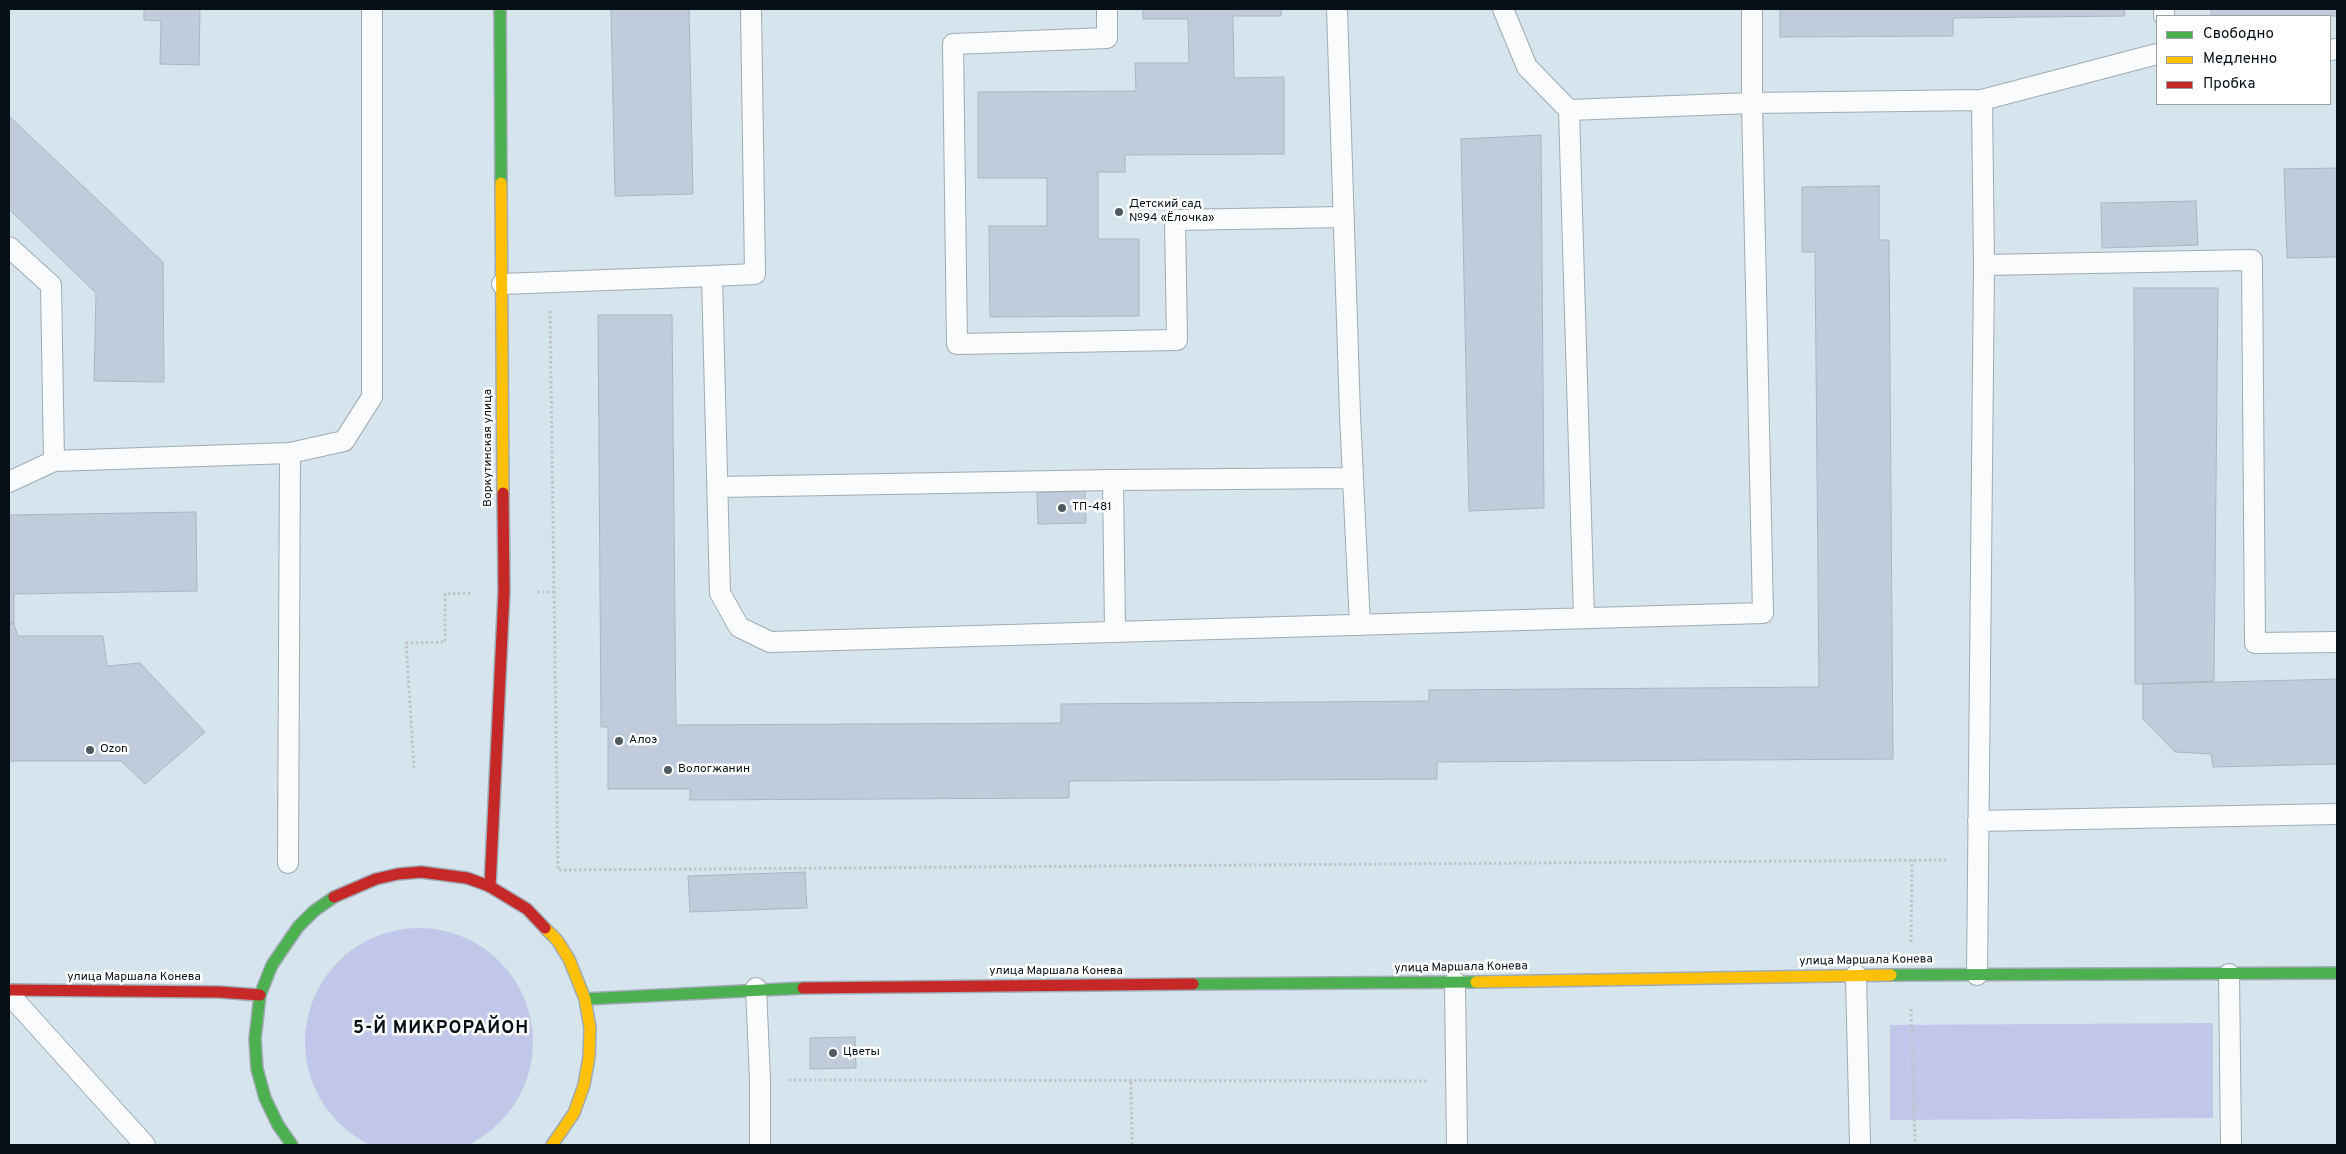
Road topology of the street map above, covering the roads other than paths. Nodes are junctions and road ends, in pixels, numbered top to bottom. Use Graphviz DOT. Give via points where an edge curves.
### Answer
graph roads {
  1 [pos="372,9"];
  2 [pos="500,9"];
  3 [pos="751,9"];
  4 [pos="1106,9"];
  5 [pos="1337,9"];
  6 [pos="1502,9"];
  7 [pos="1752,9"];
  8 [pos="2156,54"];
  9 [pos="1982,100"];
  10 [pos="1752,102"];
  11 [pos="1569,110"];
  12 [pos="1344,217"];
  13 [pos="9,247"];
  14 [pos="1984,265"];
  15 [pos="712,276"];
  16 [pos="502,284"];
  17 [pos="290,453"];
  18 [pos="54,461"];
  19 [pos="1353,478"];
  20 [pos="1113,480"];
  21 [pos="9,482"];
  22 [pos="718,487"];
  23 [pos="1584,618"];
  24 [pos="1360,625"];
  25 [pos="1115,631"];
  26 [pos="2337,642"];
  27 [pos="2337,814"];
  28 [pos="1978,820"];
  29 [pos="288,863"];
  30 [pos="490,886"];
  31 [pos="2337,973"];
  32 [pos="2229,974"];
  33 [pos="1856,975"];
  34 [pos="1977,975"];
  35 [pos="1455,982"];
  36 [pos="756,988"];
  37 [pos="9,992"];
  38 [pos="260,995"];
  39 [pos="585,999"];
  40 [pos="145,1145"];
  41 [pos="292,1145"];
  42 [pos="552,1145"];
  43 [pos="760,1145"];
  44 [pos="1456,1145"];
  45 [pos="1860,1145"];
  46 [pos="2231,1145"];
  1 -- 17 [label="lane" via="372,397 344,441"];
  2 -- 16 [label="main road, Воркутинская улица"];
  3 -- 15 [label="lane" via="756,274"];
  4 -- 12 [label="lane" via="1107,38 953,44 957,344 1177,340 1175,220"];
  5 -- 12 [label="lane"];
  6 -- 11 [label="lane" via="1527,67"];
  7 -- 10 [label="lane"];
  8 -- 9 [label="lane"];
  9 -- 10 [label="lane"];
  9 -- 14 [label="lane"];
  10 -- 11 [label="lane"];
  10 -- 23 [label="lane" via="1763,613"];
  11 -- 23 [label="lane"];
  12 -- 19 [label="lane"];
  13 -- 18 [label="lane" via="51,285"];
  14 -- 26 [label="lane" via="2252,260 2255,643"];
  14 -- 28 [label="lane"];
  15 -- 16 [label="lane"];
  15 -- 22 [label="lane"];
  16 -- 30 [label="main road, Воркутинская улица" via="504,592"];
  17 -- 18 [label="lane"];
  17 -- 29 [label="lane"];
  18 -- 21 [label="lane"];
  19 -- 20 [label="lane"];
  19 -- 24 [label="lane"];
  20 -- 22 [label="lane"];
  20 -- 25 [label="lane"];
  22 -- 25 [label="lane" via="720,593 739,628 770,642"];
  23 -- 24 [label="lane"];
  24 -- 25 [label="lane"];
  27 -- 28 [label="lane"];
  28 -- 34 [label="lane"];
  30 -- 38 [label="main road" via="467,878 421,872 383,877 354,887 314,911 298,927 272,965"];
  30 -- 39 [label="main road" via="527,909 558,940"];
  31 -- 32 [label="main road, улица Маршала Конева"];
  32 -- 34 [label="main road, улица Маршала Конева"];
  32 -- 46 [label="lane"];
  33 -- 34 [label="main road, улица Маршала Конева"];
  33 -- 35 [label="main road, улица Маршала Конева"];
  33 -- 45 [label="lane"];
  35 -- 36 [label="main road, улица Маршала Конева"];
  35 -- 44 [label="lane"];
  36 -- 39 [label="main road, улица Маршала Конева"];
  36 -- 43 [label="lane"];
  37 -- 38 [label="main road, улица Маршала Конева"];
  37 -- 40 [label="lane"];
  38 -- 41 [label="main road" via="254,1039 257,1069 265,1098"];
  39 -- 42 [label="main road" via="590,1028 584,1085 574,1112"];
}
